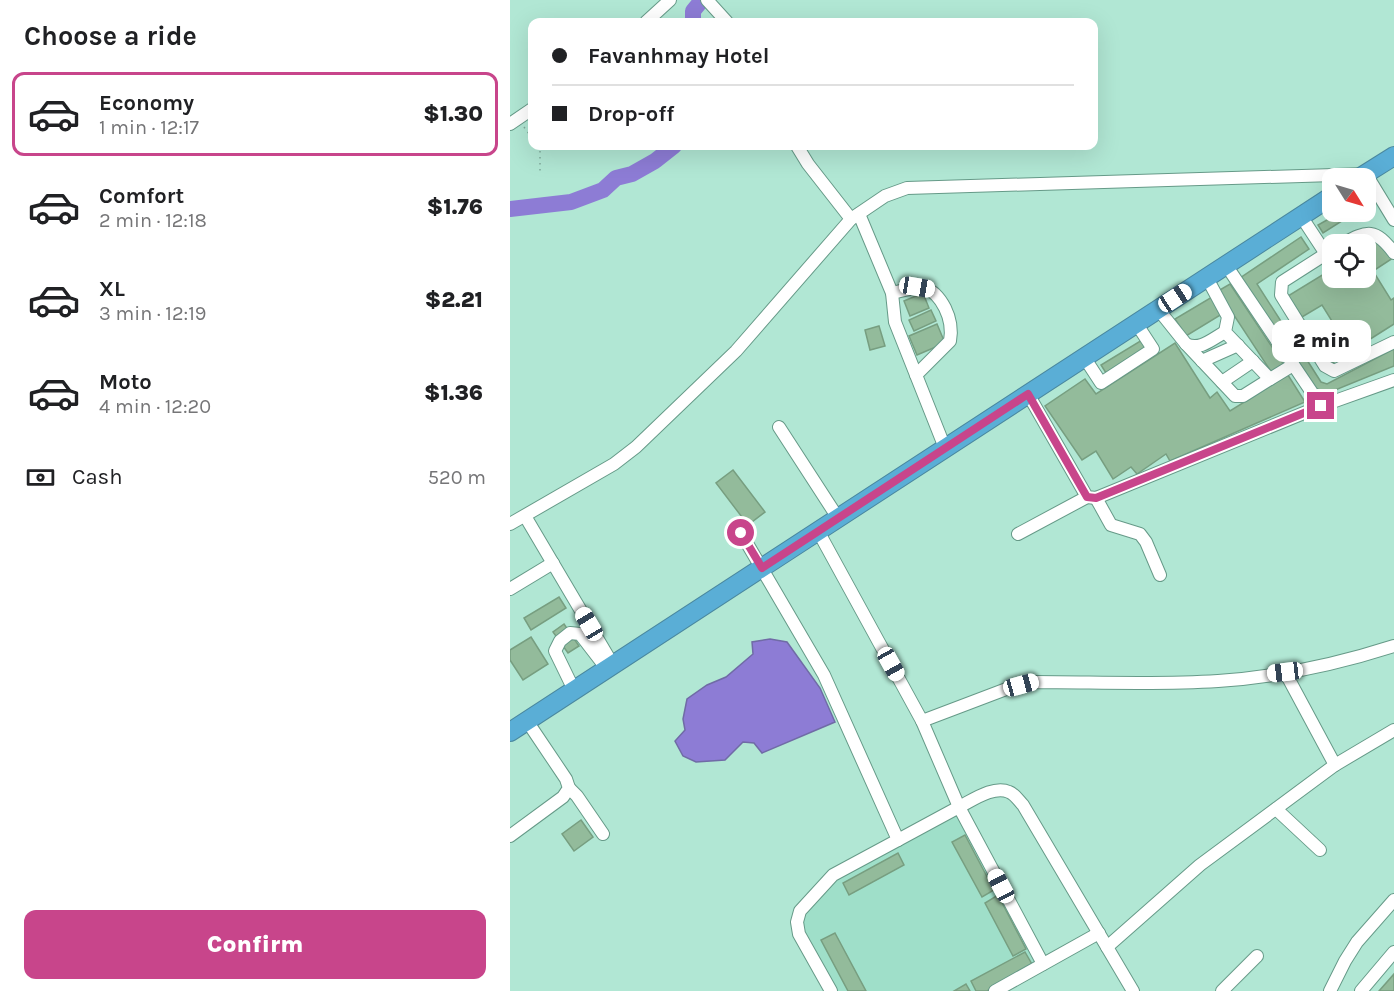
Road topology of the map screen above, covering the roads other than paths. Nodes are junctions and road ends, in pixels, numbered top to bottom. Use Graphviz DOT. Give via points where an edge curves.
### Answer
graph roads {
  1 [pos="670,0"];
  2 [pos="707,0"];
  3 [pos="650,18"];
  4 [pos="723,18"];
  5 [pos="528,112"];
  6 [pos="514,122"];
  7 [pos="799,150"];
  8 [pos="1394,156"];
  9 [pos="1375,168"];
  10 [pos="1322,177"];
  11 [pos="1376,195"];
  12 [pos="1322,202"];
  13 [pos="855,216"];
  14 [pos="1301,216"];
  15 [pos="1394,220"];
  16 [pos="1376,235"];
  17 [pos="1322,243"];
  18 [pos="1394,253"];
  19 [pos="1322,256"];
  20 [pos="1226,265"];
  21 [pos="1207,278"];
  22 [pos="892,294"];
  23 [pos="1158,309"];
  24 [pos="1137,323"];
  25 [pos="1301,326"];
  26 [pos="1225,332"];
  27 [pos="1277,341"];
  28 [pos="1394,342"];
  29 [pos="1186,344"];
  30 [pos="1238,345"];
  31 [pos="1084,357"];
  32 [pos="1202,361"];
  33 [pos="1253,361"];
  34 [pos="1293,365"];
  35 [pos="916,375"];
  36 [pos="1270,379"];
  37 [pos="1394,380"];
  38 [pos="1222,382"];
  39 [pos="1028,394"];
  40 [pos="1321,406"];
  41 [pos="778,427"];
  42 [pos="945,448"];
  43 [pos="1092,497"];
  44 [pos="525,516"];
  45 [pos="838,518"];
  46 [pos="510,524"];
  47 [pos="818,531"];
  48 [pos="741,533"];
  49 [pos="1018,534"];
  50 [pos="553,563"];
  51 [pos="762,568"];
  52 [pos="1160,575"];
  53 [pos="510,589"];
  54 [pos="1394,646"];
  55 [pos="610,667"];
  56 [pos="1285,672"];
  57 [pos="574,690"];
  58 [pos="527,721"];
  59 [pos="922,721"];
  60 [pos="510,732"];
  61 [pos="1392,735"];
  62 [pos="1335,765"];
  63 [pos="569,788"];
  64 [pos="959,807"];
  65 [pos="1275,809"];
  66 [pos="603,834"];
  67 [pos="510,836"];
  68 [pos="898,840"];
  69 [pos="1320,850"];
  70 [pos="1394,900"];
  71 [pos="1099,933"];
  72 [pos="1107,947"];
  73 [pos="1394,951"];
  74 [pos="1257,956"];
  75 [pos="1043,964"];
  76 [pos="831,991"];
  77 [pos="995,991"];
  78 [pos="1133,991"];
  79 [pos="1222,991"];
  80 [pos="1330,991"];
  81 [pos="1361,991"];
  1 -- 3 [label="street"];
  2 -- 4 [label="street"];
  5 -- 6 [label="street"];
  7 -- 13 [label="street"];
  8 -- 9 [label="highway"];
  10 -- 13 [label="street" via="907,189 885,196"];
  11 -- 15 [label="street"];
  12 -- 14 [label="highway"];
  13 -- 22 [label="street"];
  13 -- 44 [label="street" via="736,351 636,447"];
  14 -- 17 [label="street"];
  14 -- 20 [label="highway"];
  16 -- 18 [label="street"];
  19 -- 25 [label="street" via="1282,282 1281,295"];
  20 -- 21 [label="highway"];
  20 -- 27 [label="street"];
  21 -- 23 [label="highway"];
  21 -- 26 [label="street" via="1228,317"];
  22 -- 35 [label="street" via="895,322"];
  22 -- 35 [label="street" via="917,287 929,289 937,293 947,312 950,341"];
  23 -- 24 [label="highway"];
  23 -- 29 [label="street"];
  24 -- 31 [label="highway"];
  24 -- 31 [label="street" via="1153,350 1101,383"];
  25 -- 27 [label="street"];
  25 -- 28 [label="street" via="1325,366 1334,371"];
  26 -- 29 [label="street" via="1199,347"];
  26 -- 30 [label="street"];
  27 -- 34 [label="street"];
  29 -- 32 [label="street"];
  30 -- 32 [label="street"];
  30 -- 33 [label="street"];
  31 -- 39 [label="highway"];
  32 -- 38 [label="street"];
  33 -- 36 [label="street"];
  33 -- 38 [label="street"];
  34 -- 36 [label="street"];
  34 -- 40 [label="street"];
  35 -- 42 [label="street"];
  36 -- 38 [label="street" via="1239,397"];
  37 -- 40 [label="street"];
  39 -- 42 [label="highway"];
  39 -- 43 [label="street"];
  40 -- 43 [label="street"];
  41 -- 45 [label="street"];
  42 -- 45 [label="highway"];
  43 -- 49 [label="street"];
  43 -- 52 [label="street" via="1110,525 1140,534"];
  44 -- 46 [label="street"];
  44 -- 50 [label="street"];
  45 -- 47 [label="highway"];
  47 -- 51 [label="highway"];
  47 -- 59 [label="street"];
  48 -- 51 [label="street"];
  50 -- 53 [label="street"];
  50 -- 55 [label="street"];
  51 -- 55 [label="highway"];
  51 -- 68 [label="street" via="824,675"];
  54 -- 56 [label="street"];
  55 -- 57 [label="highway"];
  55 -- 57 [label="street" via="580,634 570,633 555,651"];
  56 -- 59 [label="street" via="1219,681 1034,682"];
  56 -- 62 [label="street"];
  57 -- 58 [label="highway"];
  58 -- 60 [label="highway"];
  58 -- 63 [label="street"];
  59 -- 64 [label="street"];
  61 -- 62 [label="street"];
  62 -- 65 [label="street"];
  63 -- 66 [label="street"];
  63 -- 67 [label="street" via="563,797"];
  64 -- 68 [label="street"];
  64 -- 71 [label="street" via="1000,790 1012,793"];
  64 -- 75 [label="street"];
  65 -- 69 [label="street"];
  65 -- 72 [label="street" via="1200,865"];
  68 -- 76 [label="street" via="833,875 800,911 799,934"];
  70 -- 80 [label="street" via="1357,942"];
  71 -- 72 [label="street"];
  71 -- 75 [label="street"];
  72 -- 78 [label="street"];
  73 -- 81 [label="street"];
  74 -- 79 [label="street"];
  75 -- 77 [label="street"];
}
